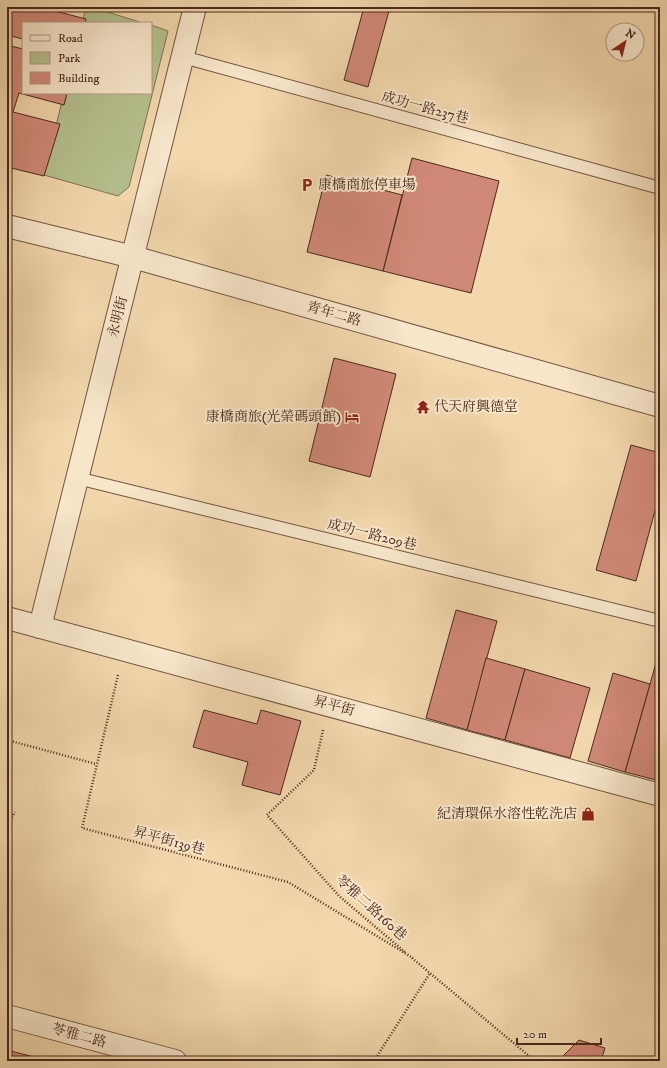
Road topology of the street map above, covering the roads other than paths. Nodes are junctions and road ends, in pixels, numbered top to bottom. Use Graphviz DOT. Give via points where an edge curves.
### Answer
graph roads {
  1 [pos="195,7"];
  2 [pos="183,56"];
  3 [pos="660,188"];
  4 [pos="7,226"];
  5 [pos="133,257"];
  6 [pos="660,406"];
  7 [pos="77,478"];
  8 [pos="7,618"];
  9 [pos="660,621"];
  10 [pos="40,627"];
  11 [pos="660,795"];
  12 [pos="7,1016"];
  13 [pos="175,1061"];
  1 -- 2 [label="street, 永明街"];
  2 -- 3 [label="lane, 成功一路237巷"];
  2 -- 5 [label="street, 永明街"];
  4 -- 5 [label="street, 青年二路"];
  5 -- 6 [label="street, 青年二路"];
  5 -- 7 [label="street, 永明街"];
  7 -- 9 [label="lane, 成功一路209巷"];
  7 -- 10 [label="street, 永明街"];
  8 -- 10 [label="street, 昇平街"];
  10 -- 11 [label="street, 昇平街"];
  12 -- 13 [label="street, 苓雅二路"];
}
